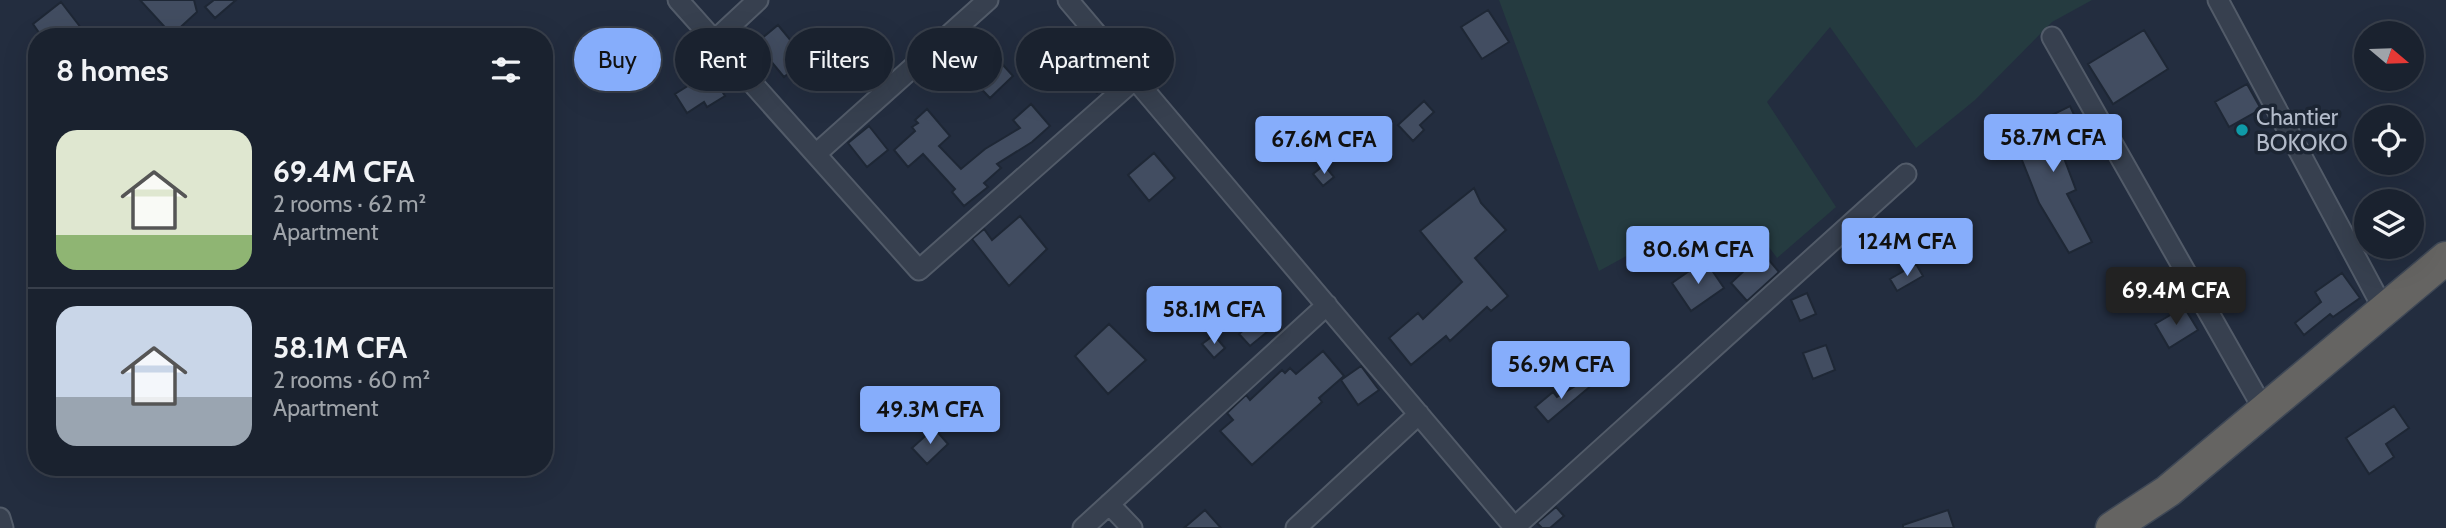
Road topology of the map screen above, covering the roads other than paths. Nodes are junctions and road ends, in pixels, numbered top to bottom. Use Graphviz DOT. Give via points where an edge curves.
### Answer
graph roads {
  1 [pos="678,0"];
  2 [pos="758,0"];
  3 [pos="988,0"];
  4 [pos="1068,0"];
  5 [pos="2218,0"];
  6 [pos="703,28"];
  7 [pos="728,28"];
  8 [pos="1092,28"];
  9 [pos="2052,37"];
  10 [pos="759,91"];
  11 [pos="1121,91"];
  12 [pos="1145,91"];
  13 [pos="816,154"];
  14 [pos="1906,174"];
  15 [pos="2446,258"];
  16 [pos="1327,305"];
  17 [pos="2384,310"];
  18 [pos="2264,410"];
  19 [pos="1419,414"];
  20 [pos="1109,504"];
  21 [pos="0,518"];
  22 [pos="3,528"];
  23 [pos="1083,528"];
  24 [pos="1132,528"];
  25 [pos="1296,528"];
  26 [pos="1515,528"];
  27 [pos="2112,528"];
  1 -- 6 [label="street"];
  2 -- 7 [label="street"];
  3 -- 13 [label="street"];
  4 -- 8 [label="street"];
  5 -- 17 [label="street"];
  9 -- 18 [label="street"];
  10 -- 13 [label="street"];
  11 -- 13 [label="street" via="919,270"];
  12 -- 16 [label="street"];
  14 -- 26 [label="street"];
  15 -- 17 [label="highway"];
  16 -- 19 [label="street"];
  16 -- 20 [label="street"];
  17 -- 18 [label="highway"];
  18 -- 27 [label="highway" via="2168,491"];
  19 -- 25 [label="street"];
  19 -- 26 [label="street"];
  20 -- 23 [label="street"];
  20 -- 24 [label="street"];
  21 -- 22 [label="street"];
}
